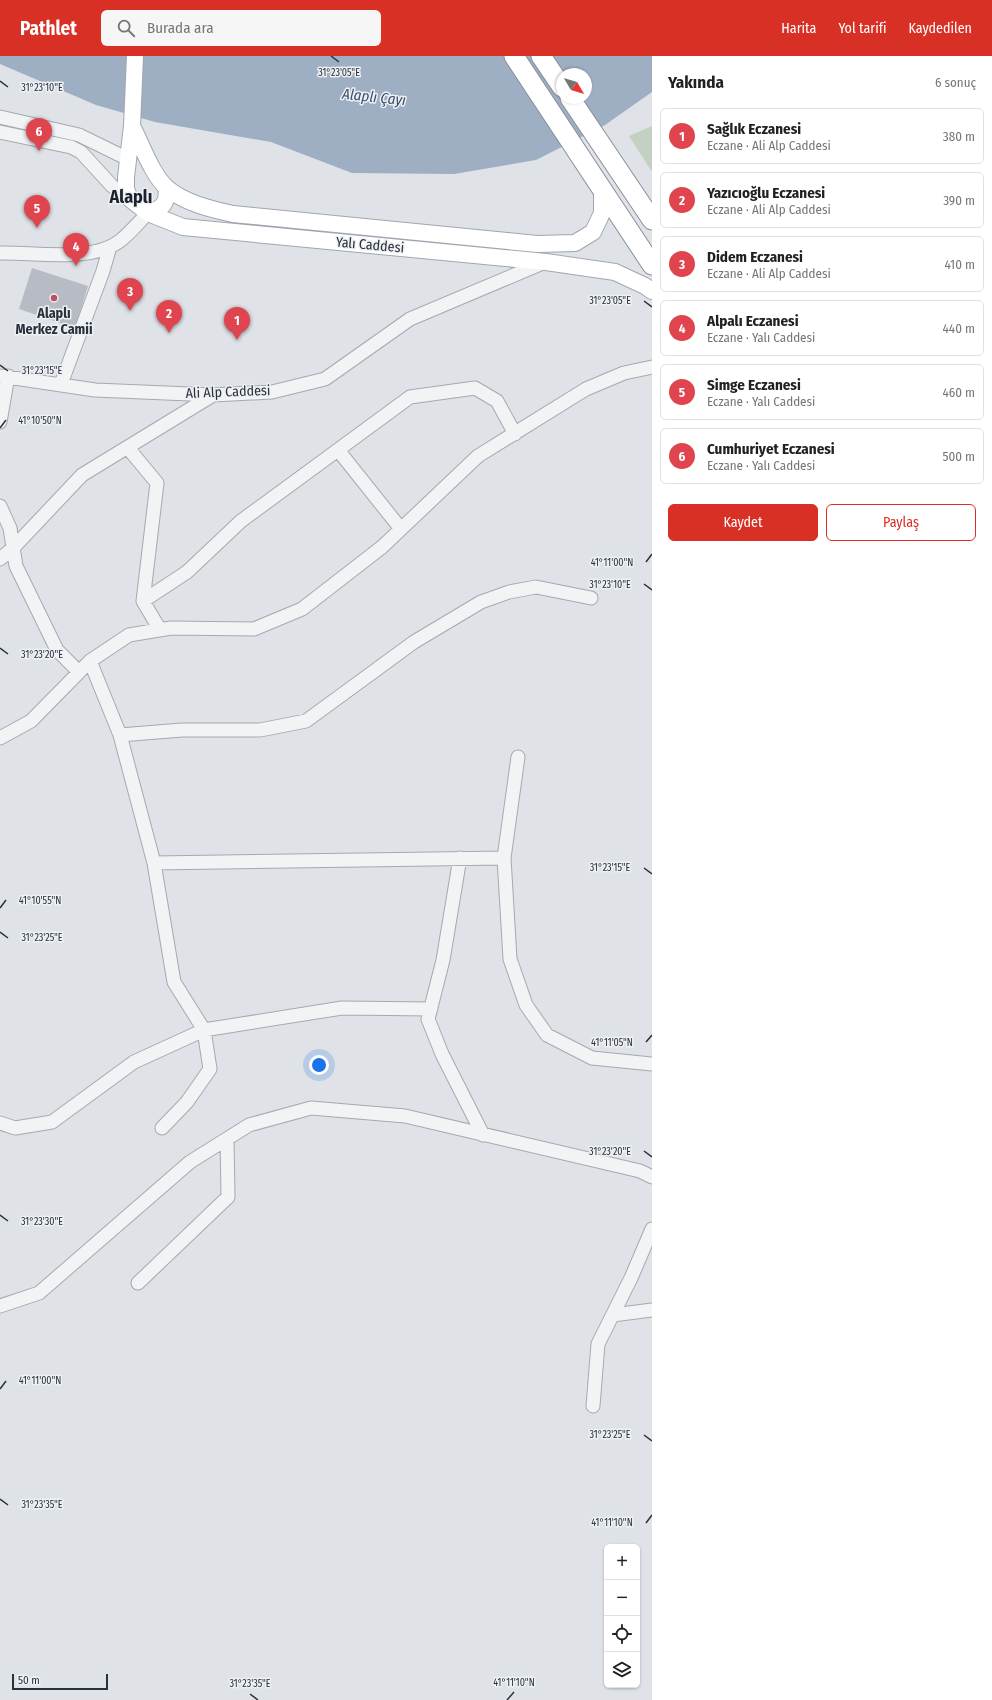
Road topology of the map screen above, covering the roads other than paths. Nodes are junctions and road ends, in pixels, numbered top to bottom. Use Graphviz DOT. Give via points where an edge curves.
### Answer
graph roads {
  1 [pos="135,56"];
  2 [pos="514,56"];
  3 [pos="541,56"];
  4 [pos="556,78"];
  5 [pos="574,104"];
  6 [pos="0,116"];
  7 [pos="132,126"];
  8 [pos="0,132"];
  9 [pos="128,159"];
  10 [pos="155,172"];
  11 [pos="598,184"];
  12 [pos="166,187"];
  13 [pos="130,199"];
  14 [pos="148,214"];
  15 [pos="652,220"];
  16 [pos="103,250"];
  17 [pos="0,253"];
  18 [pos="546,262"];
  19 [pos="652,266"];
  20 [pos="652,291"];
  21 [pos="652,367"];
  22 [pos="4,376"];
  23 [pos="61,384"];
  24 [pos="212,395"];
  25 [pos="0,422"];
  26 [pos="515,434"];
  27 [pos="128,448"];
  28 [pos="338,450"];
  29 [pos="0,506"];
  30 [pos="401,529"];
  31 [pos="13,548"];
  32 [pos="0,559"];
  33 [pos="591,598"];
  34 [pos="143,601"];
  35 [pos="160,630"];
  36 [pos="90,661"];
  37 [pos="79,672"];
  38 [pos="120,735"];
  39 [pos="0,738"];
  40 [pos="518,757"];
  41 [pos="460,858"];
  42 [pos="504,858"];
  43 [pos="154,863"];
  44 [pos="431,1009"];
  45 [pos="204,1030"];
  46 [pos="652,1064"];
  47 [pos="0,1123"];
  48 [pos="162,1128"];
  49 [pos="483,1135"];
  50 [pos="227,1139"];
  51 [pos="652,1177"];
  52 [pos="652,1229"];
  53 [pos="138,1283"];
  54 [pos="0,1306"];
  55 [pos="652,1310"];
  56 [pos="613,1315"];
  57 [pos="593,1406"];
  1 -- 7 [label="main road"];
  2 -- 11 [label="highway"];
  3 -- 4 [label="highway"];
  5 -- 15 [label="highway"];
  6 -- 9 [label="street" via="79,135"];
  7 -- 9 [label="main road"];
  7 -- 10 [label="main road, Yalı Caddesi"];
  8 -- 13 [label="street" via="71,147 81,152 112,186"];
  9 -- 10 [label="main road"];
  9 -- 13 [label="main road" via="126,189"];
  10 -- 12 [label="main road, Yalı Caddesi"];
  11 -- 12 [label="main road, Yalı Caddesi" via="602,212 593,232 575,243 537,244 232,214 185,200"];
  11 -- 19 [label="highway"];
  12 -- 14 [label="main road" via="168,196 165,204 159,210"];
  13 -- 14 [label="main road, Yalı Caddesi"];
  14 -- 16 [label="street" via="121,241"];
  14 -- 18 [label="main road, Yalı Caddesi" via="183,227"];
  16 -- 17 [label="street" via="84,253"];
  16 -- 23 [label="street" via="109,250 103,271"];
  18 -- 20 [label="main road, Yalı Caddesi" via="615,272"];
  18 -- 24 [label="street, Ali Alp Caddesi" via="410,319 325,378 272,392"];
  21 -- 26 [label="street" via="624,373 586,389"];
  22 -- 23 [label="street, Ali Alp Caddesi"];
  22 -- 25 [label="street"];
  23 -- 24 [label="street, Ali Alp Caddesi" via="95,390"];
  24 -- 27 [label="street"];
  26 -- 28 [label="street" via="497,401 475,388 410,397"];
  26 -- 30 [label="street" via="478,456"];
  27 -- 31 [label="street" via="82,475"];
  27 -- 34 [label="street" via="157,483"];
  28 -- 30 [label="street"];
  28 -- 34 [label="street" via="241,521 187,572"];
  29 -- 31 [label="street" via="10,528"];
  30 -- 35 [label="street" via="382,547 302,609 254,629"];
  31 -- 32 [label="street"];
  31 -- 37 [label="street" via="16,566 57,650"];
  33 -- 38 [label="street" via="536,587 509,592 481,602 414,642 306,721 260,730 182,730"];
  34 -- 35 [label="street"];
  35 -- 36 [label="street" via="130,635"];
  36 -- 37 [label="street"];
  36 -- 38 [label="street"];
  37 -- 39 [label="street" via="31,721"];
  38 -- 43 [label="street"];
  40 -- 42 [label="street"];
  41 -- 42 [label="street"];
  41 -- 43 [label="street"];
  41 -- 44 [label="street" via="443,960"];
  42 -- 46 [label="street" via="510,959 526,1005 547,1035 592,1058"];
  43 -- 45 [label="street" via="174,982"];
  44 -- 45 [label="street" via="342,1008"];
  44 -- 49 [label="street" via="428,1019 442,1054"];
  45 -- 47 [label="street" via="134,1062 52,1122 15,1128"];
  45 -- 48 [label="street" via="210,1069 187,1102"];
  49 -- 50 [label="street" via="405,1116 311,1108 250,1125"];
  49 -- 51 [label="street" via="640,1171"];
  50 -- 53 [label="street" via="228,1197"];
  50 -- 54 [label="street" via="190,1162 39,1293"];
  52 -- 56 [label="street"];
  55 -- 56 [label="street"];
  56 -- 57 [label="street" via="598,1344"];
}
